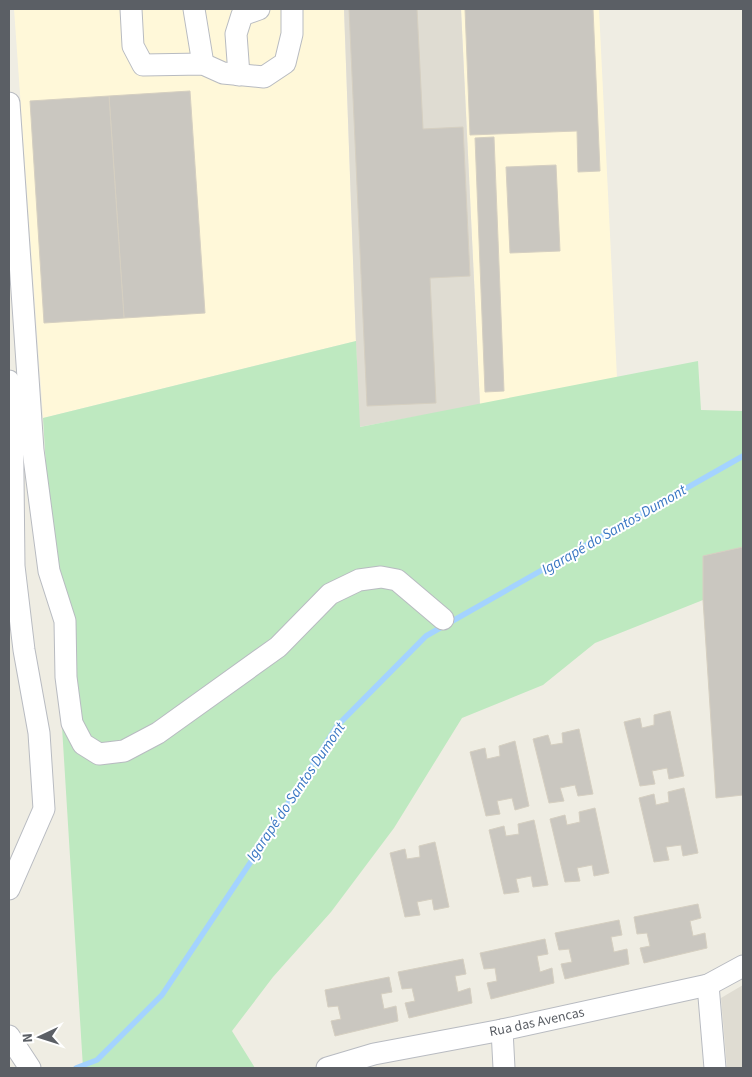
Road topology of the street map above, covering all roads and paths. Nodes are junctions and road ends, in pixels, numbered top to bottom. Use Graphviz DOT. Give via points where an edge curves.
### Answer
graph roads {
  1 [pos="131,9"];
  2 [pos="194,9"];
  3 [pos="259,9"];
  4 [pos="292,9"];
  5 [pos="203,64"];
  6 [pos="239,75"];
  7 [pos="9,103"];
  8 [pos="9,381"];
  9 [pos="443,619"];
  10 [pos="9,889"];
  11 [pos="743,966"];
  12 [pos="708,985"];
  13 [pos="502,1030"];
  14 [pos="9,1036"];
  15 [pos="30,1068"];
  16 [pos="327,1068"];
  17 [pos="504,1068"];
  18 [pos="714,1068"];
  1 -- 5 [label="street" via="133,46 143,65"];
  2 -- 5 [label="street"];
  3 -- 6 [label="street" via="242,16 236,34"];
  4 -- 6 [label="street" via="292,34 285,63 264,77"];
  5 -- 6 [label="street" via="223,73"];
  7 -- 9 [label="street" via="33,450 49,571 65,621 66,677 72,723 83,744 98,754 124,750 158,734 278,647 330,594 359,580 381,577 397,580"];
  8 -- 10 [label="street" via="12,388 14,566 24,650 39,733 44,809"];
  11 -- 12 [label="street, Rua das Avencas"];
  12 -- 13 [label="street, Rua das Avencas"];
  12 -- 18 [label="street"];
  13 -- 16 [label="street, Rua das Avencas" via="374,1054"];
  13 -- 17 [label="street"];
  14 -- 15 [label="street"];
}
